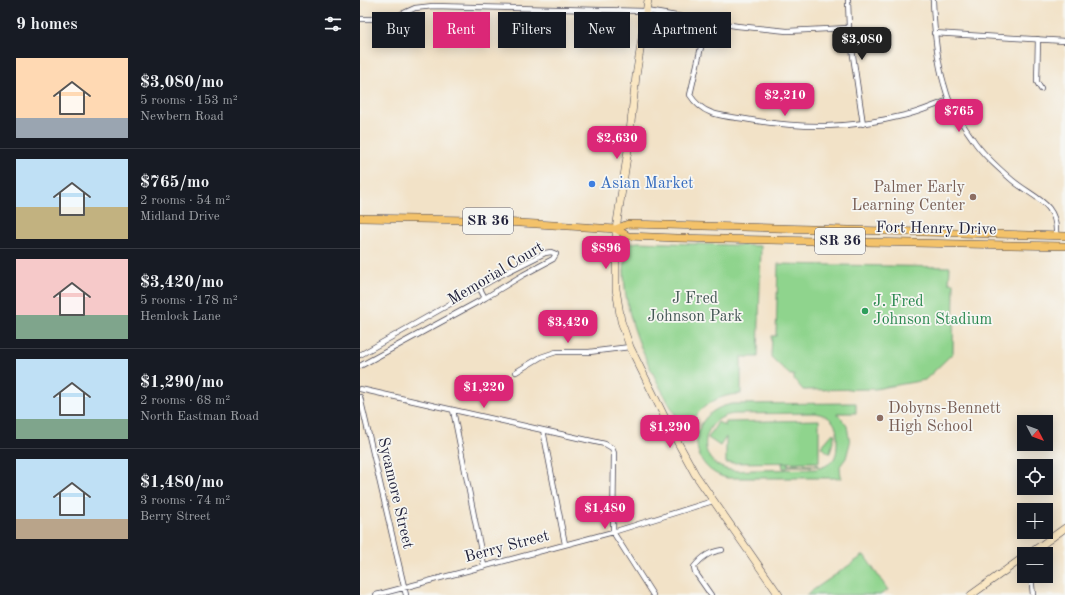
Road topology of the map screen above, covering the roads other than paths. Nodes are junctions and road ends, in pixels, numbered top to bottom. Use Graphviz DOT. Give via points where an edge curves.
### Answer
graph roads {
  1 [pos="440,0"];
  2 [pos="648,0"];
  3 [pos="848,0"];
  4 [pos="933,0"];
  5 [pos="440,6"];
  6 [pos="646,11"];
  7 [pos="652,12"];
  8 [pos="360,19"];
  9 [pos="731,25"];
  10 [pos="849,28"];
  11 [pos="934,33"];
  12 [pos="1038,39"];
  13 [pos="1065,41"];
  14 [pos="701,48"];
  15 [pos="1041,90"];
  16 [pos="949,100"];
  17 [pos="863,124"];
  18 [pos="360,218"];
  19 [pos="616,229"];
  20 [pos="1056,235"];
  21 [pos="1065,236"];
  22 [pos="1065,246"];
  23 [pos="479,288"];
  24 [pos="485,298"];
  25 [pos="630,347"];
  26 [pos="360,355"];
  27 [pos="360,366"];
  28 [pos="516,372"];
  29 [pos="360,389"];
  30 [pos="360,397"];
  31 [pos="453,410"];
  32 [pos="542,430"];
  33 [pos="713,501"];
  34 [pos="1065,528"];
  35 [pos="613,532"];
  36 [pos="565,544"];
  37 [pos="1039,547"];
  38 [pos="722,550"];
  39 [pos="1017,563"];
  40 [pos="484,566"];
  41 [pos="1032,583"];
  42 [pos="404,588"];
  43 [pos="376,595"];
  44 [pos="406,595"];
  45 [pos="653,595"];
  46 [pos="710,595"];
  47 [pos="779,595"];
  48 [pos="971,595"];
  49 [pos="1033,595"];
  1 -- 5 [label="street"];
  2 -- 6 [label="main road"];
  3 -- 10 [label="street"];
  4 -- 11 [label="street"];
  5 -- 6 [label="street"];
  5 -- 8 [label="street" via="415,8 385,19"];
  6 -- 7 [label="street"];
  6 -- 19 [label="main road"];
  9 -- 10 [label="street" via="787,31"];
  10 -- 17 [label="street"];
  11 -- 12 [label="street"];
  11 -- 16 [label="street" via="941,74"];
  12 -- 13 [label="street"];
  12 -- 15 [label="street" via="1037,82"];
  14 -- 17 [label="street" via="690,95 705,111 794,126 829,127"];
  16 -- 17 [label="street" via="907,115"];
  16 -- 20 [label="street" via="972,139 994,163 1013,181 1045,203 1052,213"];
  18 -- 19 [label="main road, Fort Henry Drive / SR 36" via="471,220"];
  19 -- 20 [label="main road, Fort Henry Drive / SR 36" via="628,224"];
  19 -- 22 [label="main road, Fort Henry Drive / SR 36" via="628,236 676,238"];
  19 -- 25 [label="main road" via="617,299"];
  20 -- 21 [label="main road, Fort Henry Drive / SR 36"];
  23 -- 24 [label="street"];
  23 -- 24 [label="street, Memorial Court" via="544,253 555,253 553,259"];
  23 -- 26 [label="street, Memorial Court"];
  24 -- 27 [label="street, Memorial Court"];
  25 -- 28 [label="street" via="556,352 541,357"];
  25 -- 33 [label="main road" via="682,451"];
  29 -- 31 [label="street"];
  30 -- 42 [label="street, Sycamore Street"];
  31 -- 32 [label="street"];
  31 -- 40 [label="street"];
  32 -- 35 [label="street" via="605,444 612,448"];
  32 -- 36 [label="street"];
  33 -- 35 [label="street, Berry Street"];
  33 -- 47 [label="main road"];
  34 -- 37 [label="main road"];
  35 -- 36 [label="street, Berry Street"];
  35 -- 45 [label="street"];
  36 -- 40 [label="street, Berry Street"];
  38 -- 46 [label="street" via="709,553 694,567"];
  39 -- 48 [label="main road"];
  40 -- 42 [label="street, Berry Street"];
  41 -- 49 [label="street"];
  42 -- 43 [label="street, Berry Street"];
  42 -- 44 [label="street, Sycamore Street"];
}
